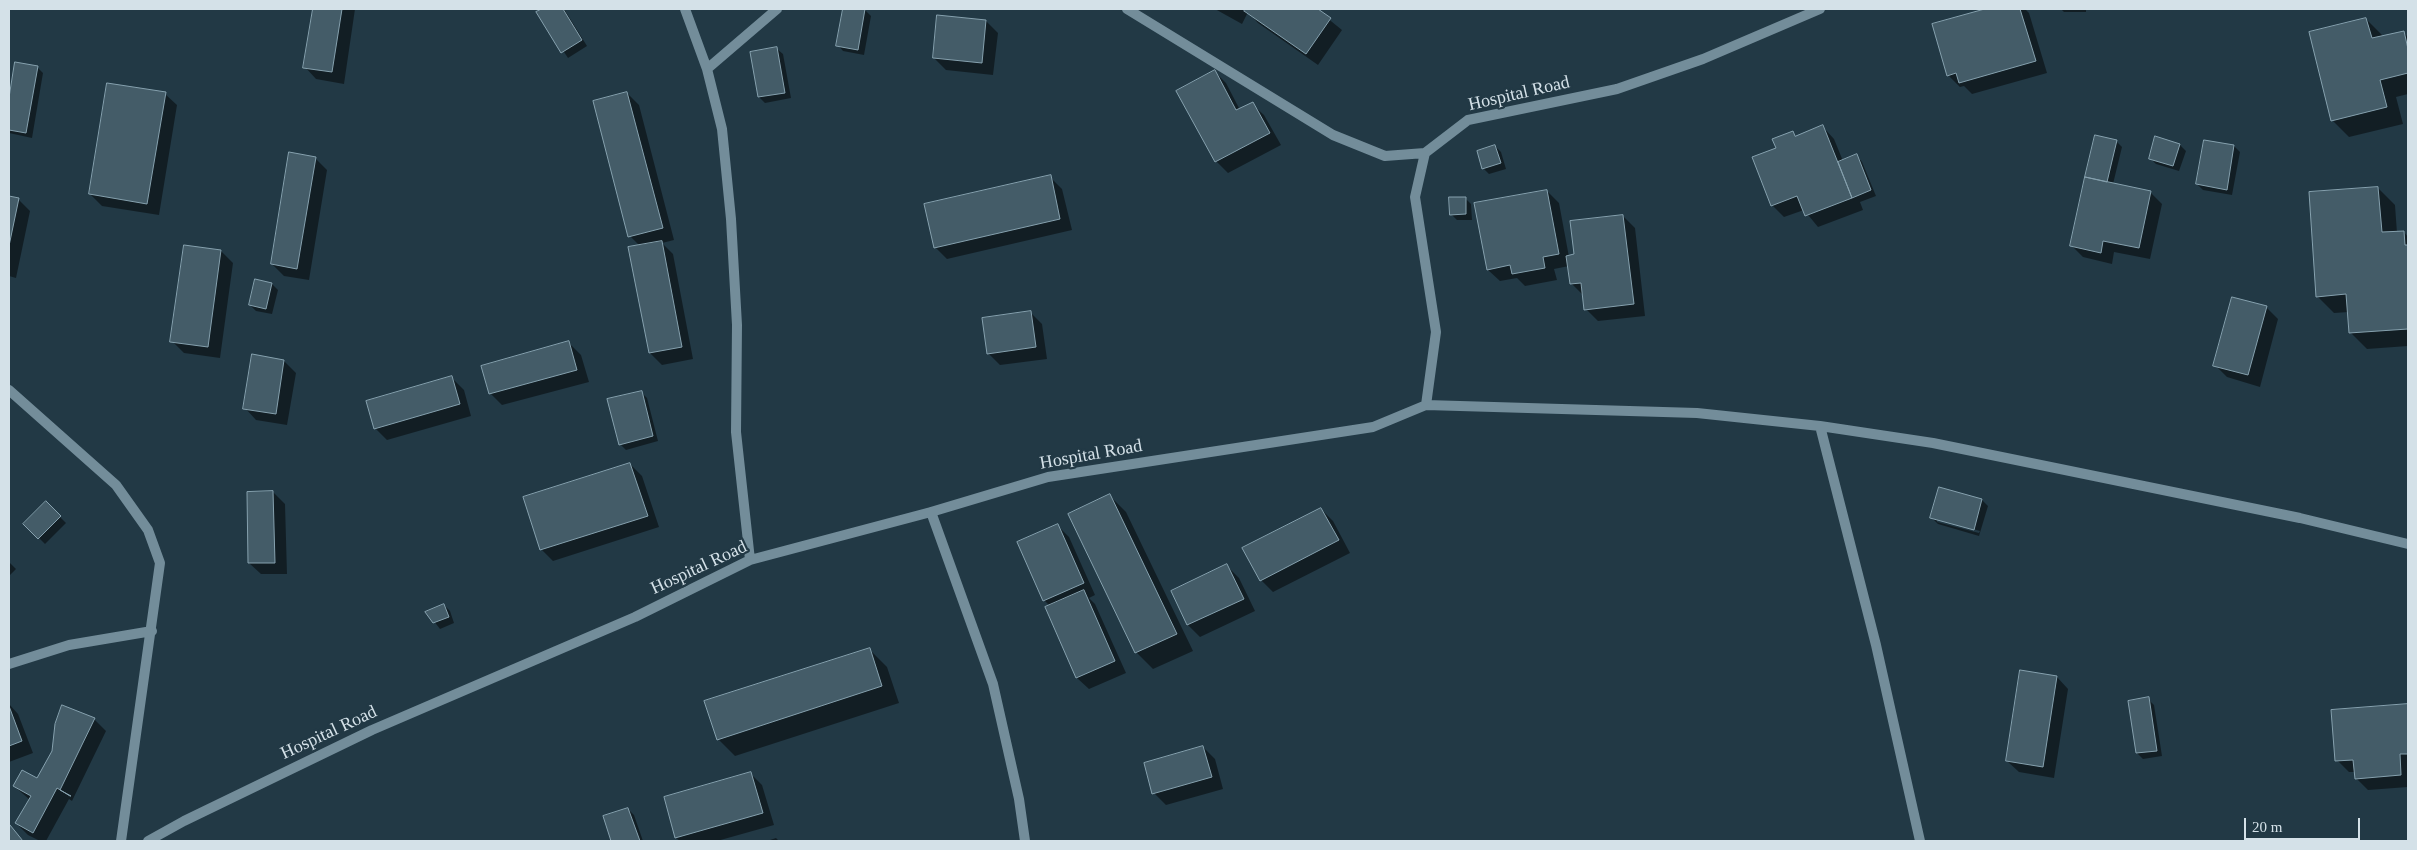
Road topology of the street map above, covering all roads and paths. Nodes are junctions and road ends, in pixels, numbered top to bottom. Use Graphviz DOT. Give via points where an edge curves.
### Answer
graph roads {
  1 [pos="685,9"];
  2 [pos="777,9"];
  3 [pos="1127,9"];
  4 [pos="1820,9"];
  5 [pos="707,69"];
  6 [pos="1425,153"];
  7 [pos="9,390"];
  8 [pos="1426,405"];
  9 [pos="1820,426"];
  10 [pos="932,512"];
  11 [pos="2408,544"];
  12 [pos="750,560"];
  13 [pos="152,631"];
  14 [pos="9,664"];
  15 [pos="121,841"];
  16 [pos="148,841"];
  17 [pos="1025,841"];
  18 [pos="1920,841"];
  1 -- 5 [label="street"];
  2 -- 5 [label="street"];
  3 -- 6 [label="street" via="1334,135 1385,156"];
  4 -- 6 [label="street, Hospital Road" via="1703,59 1617,89 1468,120"];
  5 -- 12 [label="street" via="722,129 731,219 737,325 736,432"];
  6 -- 8 [label="street" via="1415,197 1436,332"];
  7 -- 13 [label="street" via="116,485 148,530 160,563"];
  8 -- 9 [label="street" via="1698,413"];
  8 -- 10 [label="street, Hospital Road" via="1373,427 1048,476"];
  9 -- 11 [label="street" via="1933,443 2300,518"];
  9 -- 18 [label="street" via="1876,644"];
  10 -- 12 [label="street, Hospital Road"];
  10 -- 17 [label="street" via="993,684 1019,799"];
  12 -- 16 [label="street, Hospital Road" via="635,617 372,730"];
  13 -- 14 [label="street" via="69,645"];
  13 -- 15 [label="street"];
}
